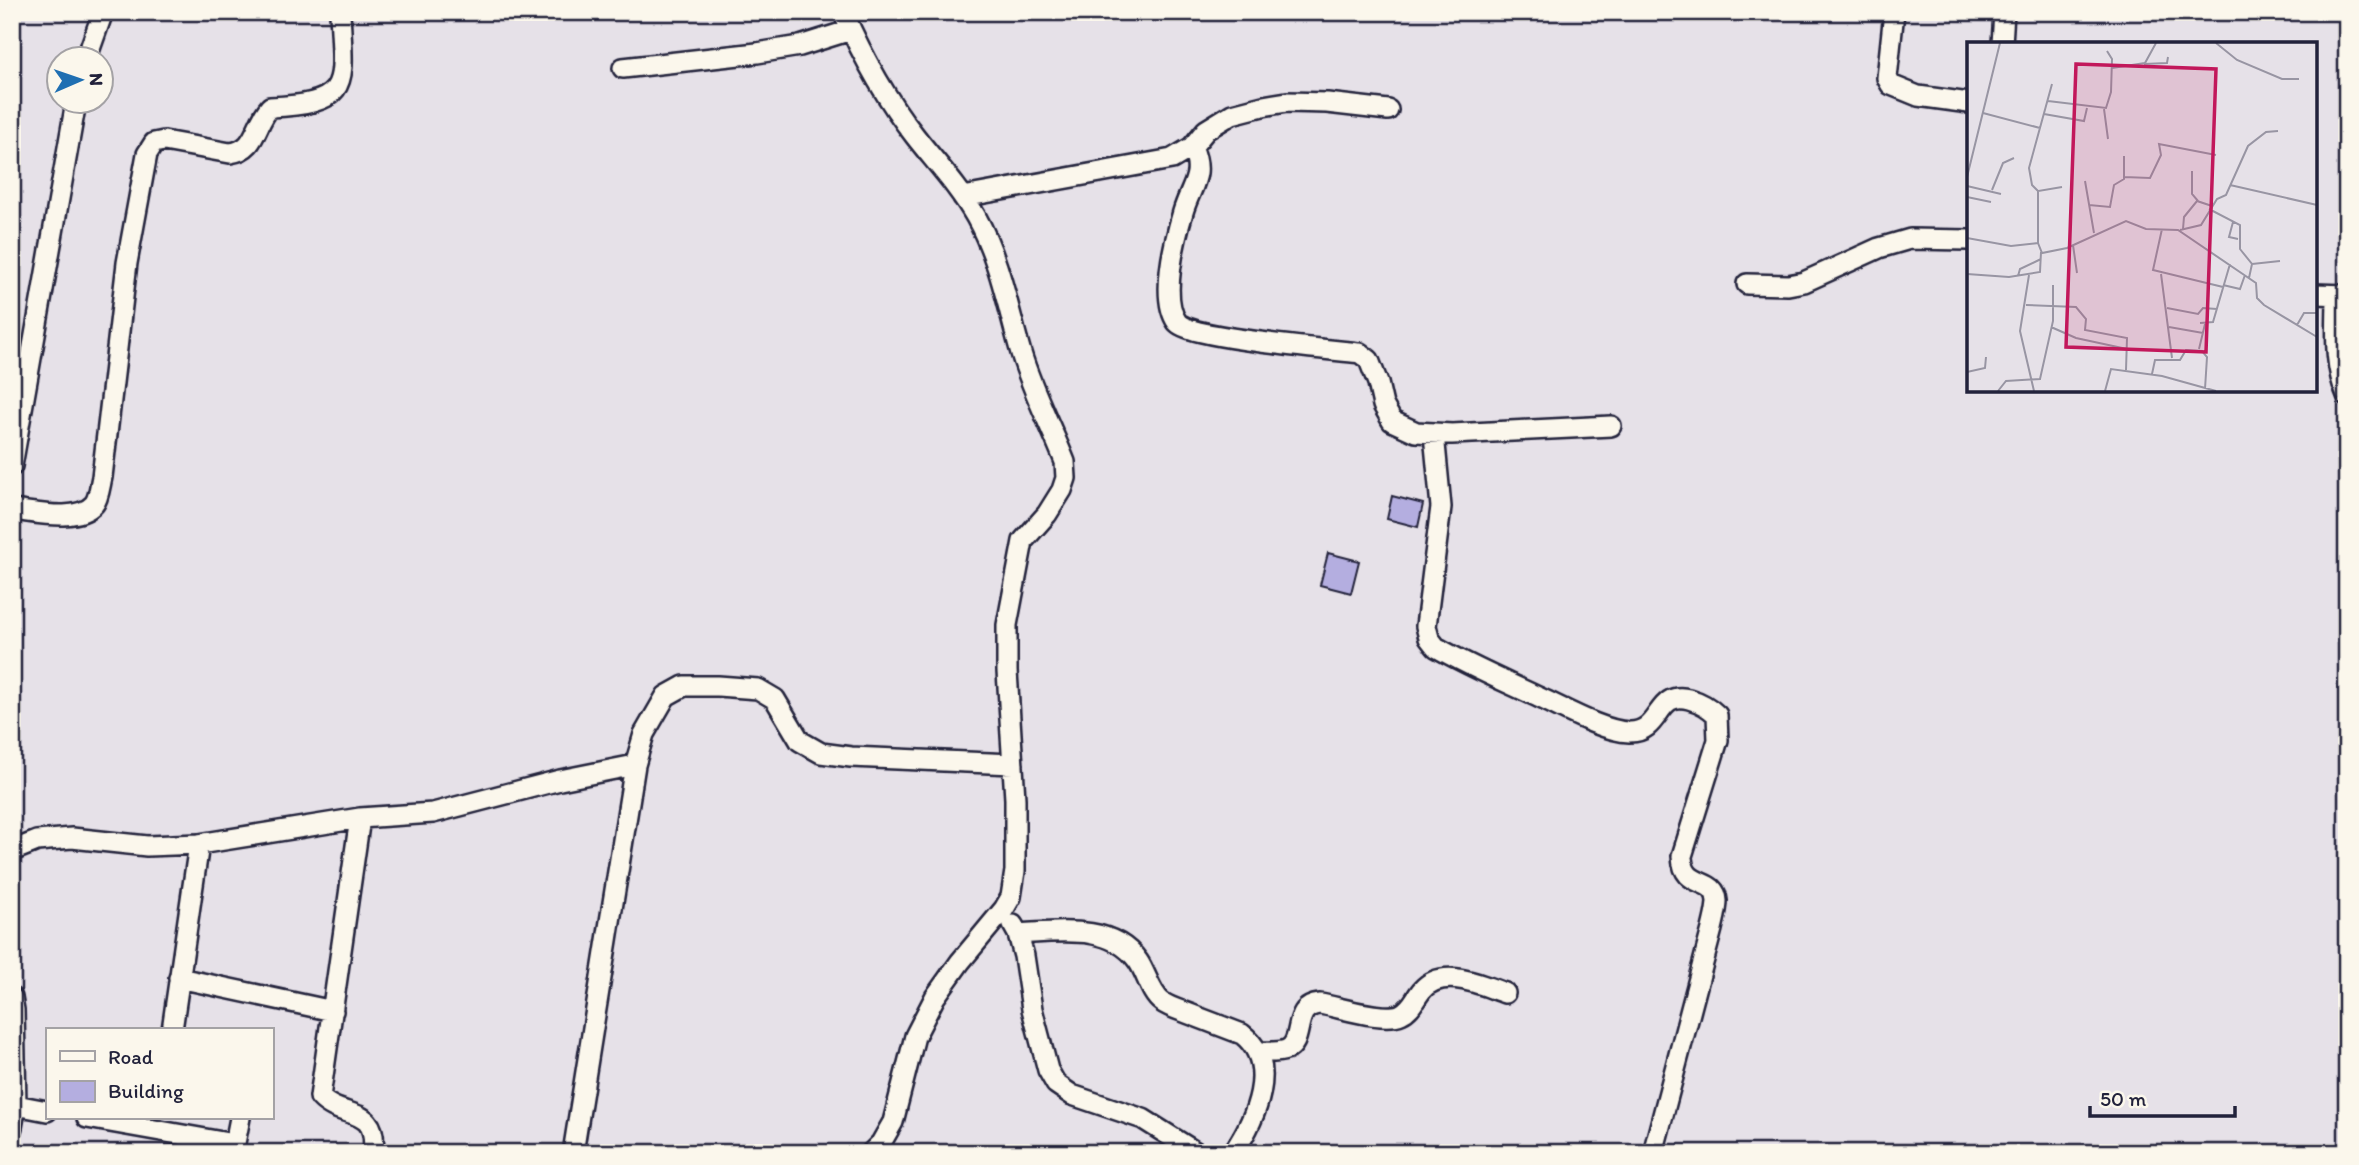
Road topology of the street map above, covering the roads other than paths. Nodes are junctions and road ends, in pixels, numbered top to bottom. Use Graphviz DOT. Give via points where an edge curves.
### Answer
graph roads {
  1 [pos="103,12"];
  2 [pos="340,12"];
  3 [pos="1895,12"];
  4 [pos="2004,12"];
  5 [pos="847,21"];
  6 [pos="2002,42"];
  7 [pos="91,46"];
  8 [pos="623,68"];
  9 [pos="1967,103"];
  10 [pos="1388,110"];
  11 [pos="74,116"];
  12 [pos="1192,147"];
  13 [pos="963,197"];
  14 [pos="1967,240"];
  15 [pos="1747,284"];
  16 [pos="2317,294"];
  17 [pos="2342,295"];
  18 [pos="2347,395"];
  19 [pos="1611,426"];
  20 [pos="1434,434"];
  21 [pos="12,466"];
  22 [pos="12,510"];
  23 [pos="1013,764"];
  24 [pos="635,765"];
  25 [pos="360,818"];
  26 [pos="199,844"];
  27 [pos="12,851"];
  28 [pos="1004,909"];
  29 [pos="1018,934"];
  30 [pos="179,978"];
  31 [pos="1505,993"];
  32 [pos="12,999"];
  33 [pos="333,1012"];
  34 [pos="172,1028"];
  35 [pos="1258,1052"];
  36 [pos="16,1105"];
  37 [pos="46,1111"];
  38 [pos="111,1120"];
  39 [pos="240,1120"];
  40 [pos="158,1124"];
  41 [pos="12,1127"];
  42 [pos="234,1148"];
  43 [pos="1192,1151"];
  44 [pos="373,1153"];
  45 [pos="573,1153"];
  46 [pos="871,1153"];
  47 [pos="1233,1153"];
  48 [pos="1653,1153"];
  1 -- 7 [label="street"];
  2 -- 22 [label="street" via="342,71 338,88 330,96 314,103 271,107 248,147 239,152 154,143 147,154 127,263 102,477 95,503 82,513 68,515"];
  3 -- 9 [label="street" via="1887,78 1891,85 1918,96"];
  4 -- 6 [label="street"];
  5 -- 8 [label="street" via="800,46"];
  5 -- 13 [label="street" via="913,135"];
  10 -- 12 [label="street" via="1326,103 1264,106 1232,114 1206,130"];
  11 -- 21 [label="street"];
  12 -- 13 [label="street" via="1172,159"];
  12 -- 20 [label="street" via="1199,167 1180,225 1169,288 1169,303 1178,323 1214,334 1360,354 1375,372 1392,421"];
  13 -- 23 [label="street" via="996,267 1022,356 1065,462 1062,490 1023,541 1014,580 1007,625"];
  14 -- 15 [label="street" via="1902,241 1804,282"];
  16 -- 17 [label="street"];
  17 -- 18 [label="street" via="2337,355"];
  19 -- 20 [label="street"];
  20 -- 48 [label="street" via="1441,506 1426,626 1436,647 1591,721 1627,732 1650,725 1673,698 1697,701 1717,715 1718,740 1682,867 1686,875 1709,886 1717,903"];
  23 -- 24 [label="street" via="821,753 800,741 775,699 758,689 718,686 684,687 666,696 644,734"];
  23 -- 28 [label="street" via="1016,871"];
  24 -- 25 [label="street" via="433,813"];
  24 -- 45 [label="street"];
  25 -- 26 [label="street"];
  25 -- 33 [label="street"];
  26 -- 27 [label="street" via="147,846 72,838 37,841"];
  26 -- 30 [label="street"];
  28 -- 29 [label="street"];
  28 -- 46 [label="street" via="935,997 915,1035 893,1122"];
  29 -- 35 [label="street" via="1080,932 1118,943 1131,951 1163,1003 1242,1034"];
  29 -- 43 [label="street" via="1032,1009 1056,1084 1072,1095 1143,1119"];
  30 -- 33 [label="street"];
  30 -- 34 [label="street"];
  31 -- 35 [label="street" via="1449,978 1432,981 1412,1006 1387,1017 1312,1004 1303,1014 1290,1048"];
  32 -- 36 [label="street"];
  33 -- 44 [label="street" via="320,1097 327,1105 365,1118 372,1127"];
  35 -- 47 [label="street" via="1261,1083 1255,1113"];
  36 -- 37 [label="street"];
  36 -- 41 [label="street"];
  38 -- 40 [label="street"];
  39 -- 42 [label="street"];
  40 -- 42 [label="street"];
}
